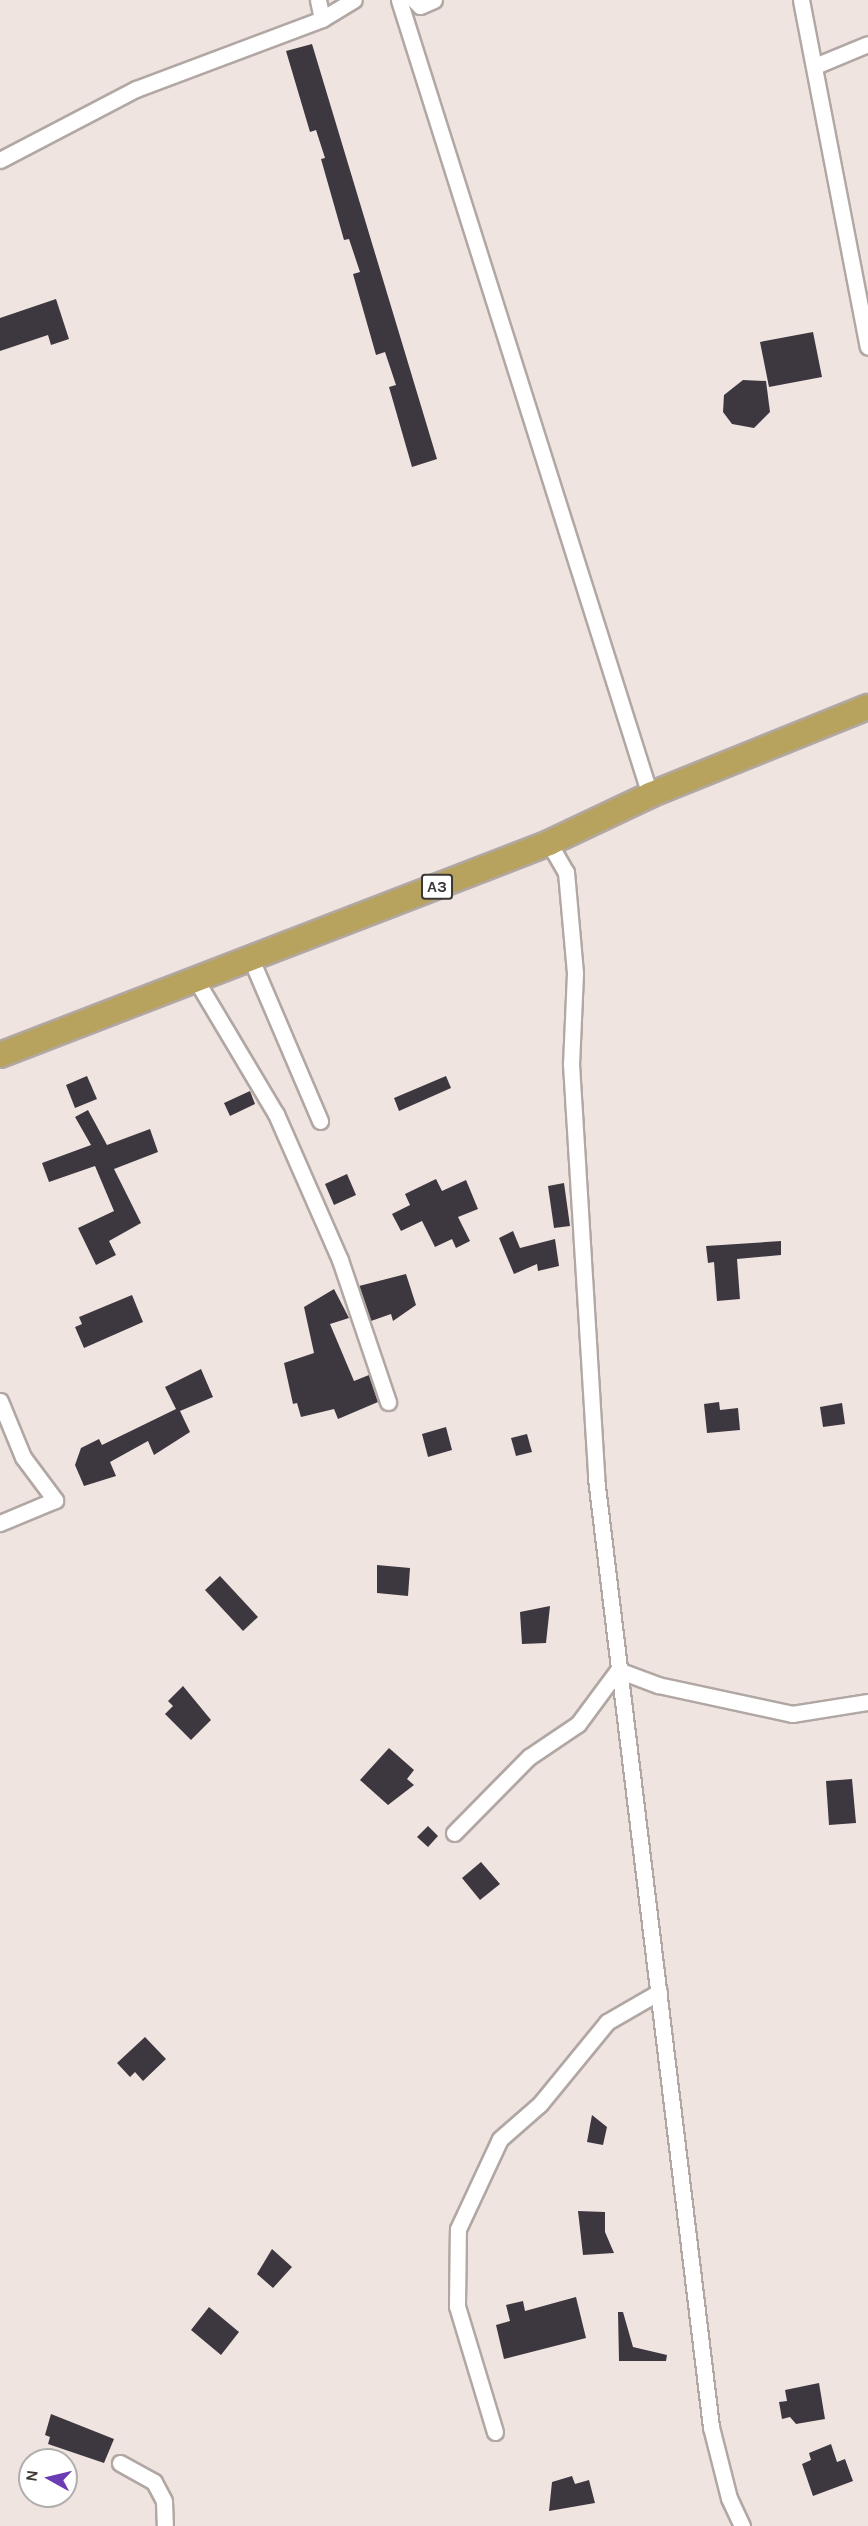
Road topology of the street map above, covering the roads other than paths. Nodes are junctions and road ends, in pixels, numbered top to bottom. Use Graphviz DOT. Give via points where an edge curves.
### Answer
graph roads {
  1 [pos="318,0"];
  2 [pos="354,0"];
  3 [pos="399,0"];
  4 [pos="414,0"];
  5 [pos="434,0"];
  6 [pos="801,0"];
  7 [pos="322,19"];
  8 [pos="868,44"];
  9 [pos="815,66"];
  10 [pos="0,160"];
  11 [pos="868,347"];
  12 [pos="868,706"];
  13 [pos="650,795"];
  14 [pos="549,843"];
  15 [pos="251,959"];
  16 [pos="196,980"];
  17 [pos="0,1055"];
  18 [pos="320,1121"];
  19 [pos="0,1401"];
  20 [pos="388,1402"];
  21 [pos="0,1523"];
  22 [pos="618,1670"];
  23 [pos="868,1702"];
  24 [pos="454,1833"];
  25 [pos="659,1992"];
  26 [pos="495,2432"];
  27 [pos="120,2463"];
  28 [pos="165,2526"];
  29 [pos="742,2526"];
  1 -- 7 [label="street"];
  2 -- 7 [label="street"];
  3 -- 13 [label="street"];
  4 -- 5 [label="street" via="420,6"];
  6 -- 9 [label="street"];
  7 -- 10 [label="street" via="136,89"];
  8 -- 9 [label="street"];
  9 -- 11 [label="street"];
  12 -- 13 [label="highway, A3"];
  13 -- 14 [label="highway, A3"];
  14 -- 15 [label="highway, A3"];
  14 -- 22 [label="street" via="566,872 575,973 571,1064 579,1215 596,1478"];
  15 -- 16 [label="highway, A3"];
  15 -- 18 [label="street"];
  16 -- 17 [label="highway, A3"];
  16 -- 20 [label="street" via="276,1114 340,1260"];
  19 -- 21 [label="street" via="23,1457 55,1500"];
  22 -- 23 [label="street" via="658,1685 792,1714"];
  22 -- 24 [label="street" via="578,1724 529,1757"];
  22 -- 25 [label="street"];
  25 -- 26 [label="street" via="607,2022 540,2104 500,2139 458,2229 457,2306"];
  25 -- 29 [label="street" via="711,2427 727,2490"];
  27 -- 28 [label="street" via="154,2482 164,2501"];
}
